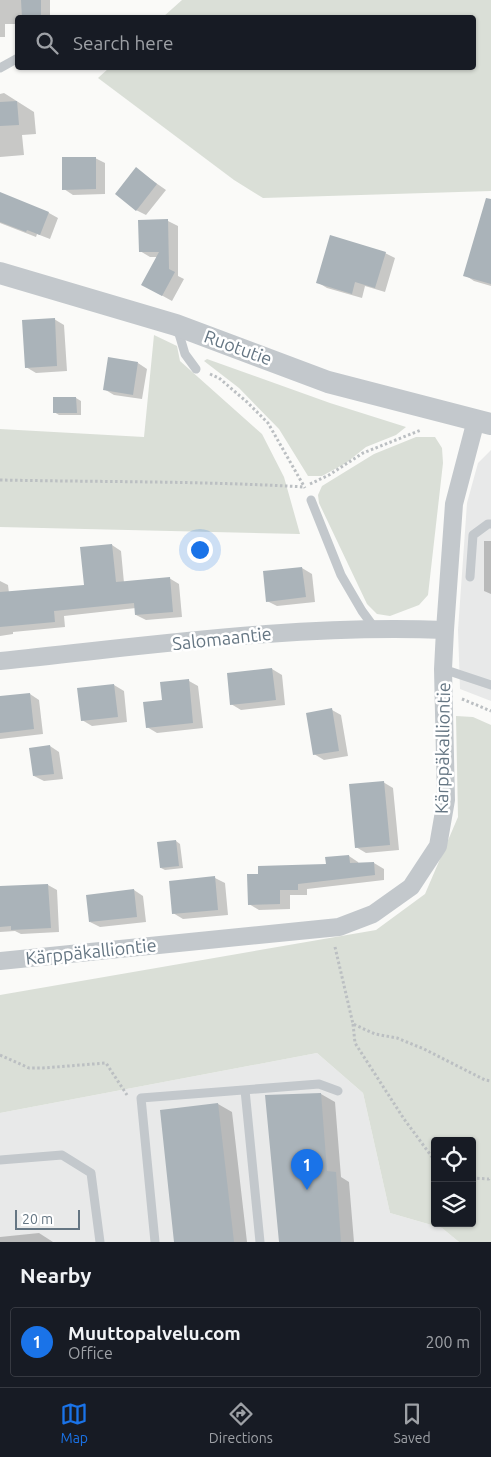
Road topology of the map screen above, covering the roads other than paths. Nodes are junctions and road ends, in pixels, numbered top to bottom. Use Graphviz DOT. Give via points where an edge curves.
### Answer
graph roads {
  1 [pos="15,60"];
  2 [pos="0,68"];
  3 [pos="0,273"];
  4 [pos="176,326"];
  5 [pos="196,369"];
  6 [pos="484,422"];
  7 [pos="311,500"];
  8 [pos="491,524"];
  9 [pos="470,577"];
  10 [pos="376,630"];
  11 [pos="445,630"];
  12 [pos="0,661"];
  13 [pos="444,669"];
  14 [pos="491,685"];
  15 [pos="0,962"];
  16 [pos="245,1090"];
  17 [pos="338,1091"];
  18 [pos="0,1160"];
  19 [pos="100,1242"];
  20 [pos="155,1242"];
  21 [pos="260,1242"];
  1 -- 2 [label="lane"];
  3 -- 4 [label="street, Ruotutie"];
  4 -- 5 [label="lane" via="185,354"];
  4 -- 6 [label="street, Ruotutie" via="328,382"];
  6 -- 11 [label="street, Kärppäkalliontie" via="454,504"];
  7 -- 10 [label="lane" via="341,575"];
  8 -- 9 [label="lane" via="473,535"];
  10 -- 11 [label="street, Salomaantie"];
  10 -- 12 [label="street, Salomaantie" via="267,633"];
  11 -- 13 [label="street, Kärppäkalliontie"];
  13 -- 14 [label="lane"];
  13 -- 15 [label="street, Kärppäkalliontie" via="446,800 438,846 411,887 373,914 339,927"];
  16 -- 17 [label="lane" via="319,1084"];
  16 -- 20 [label="lane" via="140,1098"];
  16 -- 21 [label="lane"];
  18 -- 19 [label="lane" via="62,1155 91,1173"];
}
